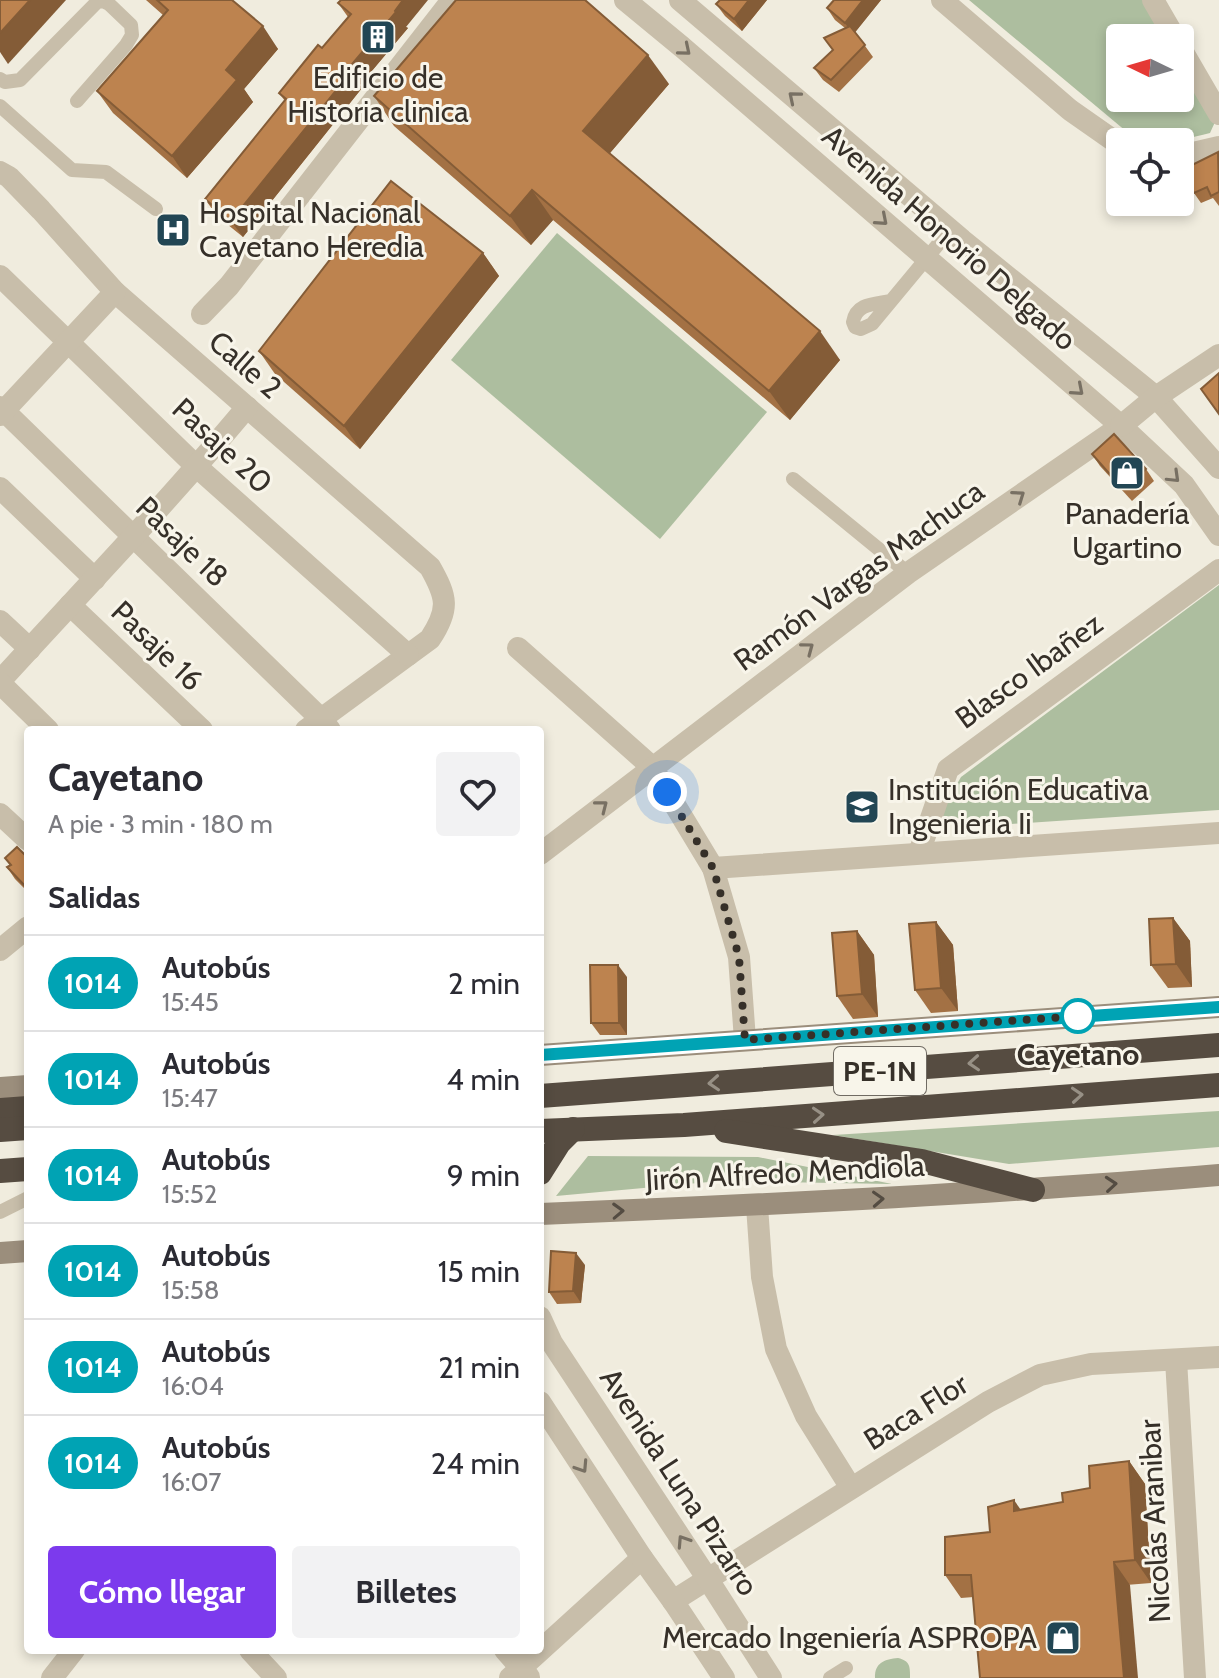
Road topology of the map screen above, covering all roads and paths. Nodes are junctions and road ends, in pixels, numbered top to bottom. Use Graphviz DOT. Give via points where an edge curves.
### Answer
graph roads {
  1 [pos="452,0"];
  2 [pos="625,0"];
  3 [pos="680,0"];
  4 [pos="942,0"];
  5 [pos="1153,0"];
  6 [pos="1167,24"];
  7 [pos="1194,71"];
  8 [pos="0,79"];
  9 [pos="77,101"];
  10 [pos="0,106"];
  11 [pos="1219,114"];
  12 [pos="1106,135"];
  13 [pos="1219,147"];
  14 [pos="1194,153"];
  15 [pos="0,172"];
  16 [pos="156,209"];
  17 [pos="950,230"];
  18 [pos="927,259"];
  19 [pos="0,276"];
  20 [pos="115,292"];
  21 [pos="890,301"];
  22 [pos="202,314"];
  23 [pos="69,341"];
  24 [pos="1219,355"];
  25 [pos="1156,397"];
  26 [pos="247,407"];
  27 [pos="1,411"];
  28 [pos="1121,426"];
  29 [pos="197,467"];
  30 [pos="1219,468"];
  31 [pos="793,479"];
  32 [pos="0,488"];
  33 [pos="1219,535"];
  34 [pos="134,538"];
  35 [pos="1219,570"];
  36 [pos="908,573"];
  37 [pos="95,579"];
  38 [pos="70,605"];
  39 [pos="0,621"];
  40 [pos="518,648"];
  41 [pos="30,649"];
  42 [pos="408,655"];
  43 [pos="0,682"];
  44 [pos="44,726"];
  45 [pos="198,726"];
  46 [pos="318,726"];
  47 [pos="320,726"];
  48 [pos="652,767"];
  49 [pos="0,814"];
  50 [pos="1219,833"];
  51 [pos="24,836"];
  52 [pos="544,851"];
  53 [pos="919,853"];
  54 [pos="713,868"];
  55 [pos="24,930"];
  56 [pos="0,950"];
  57 [pos="1219,1007"];
  58 [pos="745,1040"];
  59 [pos="1219,1045"];
  60 [pos="544,1055"];
  61 [pos="1219,1085"];
  62 [pos="24,1086"];
  63 [pos="0,1088"];
  64 [pos="544,1096"];
  65 [pos="24,1108"];
  66 [pos="0,1110"];
  67 [pos="684,1125"];
  68 [pos="24,1128"];
  69 [pos="573,1129"];
  70 [pos="0,1130"];
  71 [pos="544,1131"];
  72 [pos="544,1167"];
  73 [pos="24,1169"];
  74 [pos="0,1171"];
  75 [pos="1219,1175"];
  76 [pos="1033,1190"];
  77 [pos="24,1200"];
  78 [pos="757,1206"];
  79 [pos="0,1212"];
  80 [pos="544,1214"];
  81 [pos="24,1251"];
  82 [pos="0,1253"];
  83 [pos="544,1326"];
  84 [pos="1219,1357"];
  85 [pos="1176,1360"];
  86 [pos="544,1408"];
  87 [pos="851,1488"];
  88 [pos="642,1558"];
  89 [pos="707,1578"];
  90 [pos="673,1601"];
  91 [pos="544,1651"];
  92 [pos="71,1654"];
  93 [pos="254,1654"];
  94 [pos="508,1654"];
  95 [pos="541,1654"];
  96 [pos="846,1668"];
  97 [pos="520,1674"];
  98 [pos="52,1678"];
  99 [pos="276,1678"];
  100 [pos="724,1678"];
  101 [pos="771,1678"];
  102 [pos="830,1678"];
  103 [pos="1195,1678"];
  1 -- 22 [label="street"];
  2 -- 18 [label="street, Avenida Honorio Delgado, one-way"];
  17 -- 3 [label="street, Avenida Honorio Delgado, one-way"];
  4 -- 12 [label="street"];
  5 -- 6 [label="street"];
  7 -- 11 [label="street"];
  8 -- 9 [label="lane" via="20,80 103,1 131,25 132,35"];
  10 -- 16 [label="lane" via="72,170 106,172"];
  13 -- 14 [label="street"];
  15 -- 20 [label="street, Calle 2"];
  17 -- 18 [label="lane"];
  17 -- 25 [label="street, Avenida Honorio Delgado"];
  18 -- 21 [label="lane"];
  18 -- 28 [label="street, Avenida Honorio Delgado, one-way"];
  19 -- 23 [label="street, Pasaje 20"];
  20 -- 23 [label="street"];
  20 -- 26 [label="street, Calle 2"];
  23 -- 27 [label="street"];
  23 -- 29 [label="street, Pasaje 20"];
  24 -- 25 [label="street, Ramón Vargas Machuca"];
  25 -- 28 [label="street, Ramón Vargas Machuca"];
  25 -- 30 [label="street, Avenida Honorio Delgado"];
  26 -- 29 [label="street"];
  26 -- 42 [label="street, Calle 2" via="430,567 445,604 441,622 430,639"];
  27 -- 34 [label="street, Pasaje 18"];
  28 -- 33 [label="street, Avenida Honorio Delgado, one-way" via="1184,485"];
  36 -- 28 [label="street, Ramón Vargas Machuca, one-way"];
  29 -- 34 [label="street"];
  29 -- 42 [label="street, Pasaje 20"];
  31 -- 36 [label="lane"];
  32 -- 37 [label="street"];
  34 -- 37 [label="street"];
  34 -- 46 [label="street, Pasaje 18"];
  35 -- 53 [label="street, Blasco Ibañez" via="948,769"];
  48 -- 36 [label="street, Ramón Vargas Machuca, one-way"];
  37 -- 38 [label="street"];
  38 -- 41 [label="street"];
  38 -- 45 [label="street, Pasaje 16"];
  39 -- 41 [label="street"];
  40 -- 48 [label="street"];
  41 -- 43 [label="street"];
  42 -- 47 [label="street"];
  43 -- 44 [label="street"];
  52 -- 48 [label="street, Ramón Vargas Machuca, one-way"];
  48 -- 54 [label="street"];
  49 -- 51 [label="street"];
  50 -- 53 [label="street"];
  53 -- 54 [label="street"];
  54 -- 58 [label="street" via="739,957"];
  55 -- 56 [label="street"];
  57 -- 58 [label="main road"];
  58 -- 60 [label="main road"];
  59 -- 64 [label="highway, PE-1N, one-way"];
  67 -- 61 [label="highway, PE-1N, one-way"];
  62 -- 63 [label="main road"];
  65 -- 66 [label="highway"];
  67 -- 69 [label="highway, PE-1N"];
  67 -- 76 [label="highway" via="922,1161"];
  68 -- 70 [label="highway"];
  69 -- 71 [label="highway, PE-1N"];
  69 -- 72 [label="highway"];
  73 -- 74 [label="highway"];
  76 -- 75 [label="main road, Jirón Alfredo Mendiola, one-way"];
  78 -- 76 [label="main road, Jirón Alfredo Mendiola, one-way"];
  77 -- 79 [label="lane"];
  80 -- 78 [label="main road, Jirón Alfredo Mendiola, one-way"];
  78 -- 87 [label="street" via="762,1277 776,1349 806,1416"];
  81 -- 82 [label="main road"];
  89 -- 83 [label="street, Avenida Luna Pizarro, one-way"];
  84 -- 85 [label="street, Baca Flor"];
  85 -- 87 [label="street, Baca Flor" via="1091,1364 1040,1375"];
  85 -- 103 [label="street, Nicolás Aranibar"];
  86 -- 88 [label="street, one-way"];
  87 -- 89 [label="street, Baca Flor"];
  88 -- 90 [label="street"];
  88 -- 91 [label="street"];
  89 -- 90 [label="street, Baca Flor"];
  89 -- 101 [label="street, Avenida Luna Pizarro"];
  90 -- 100 [label="street"];
  92 -- 98 [label="street"];
  93 -- 99 [label="street"];
  94 -- 97 [label="street"];
  95 -- 97 [label="street"];
  96 -- 102 [label="lane"];
}
